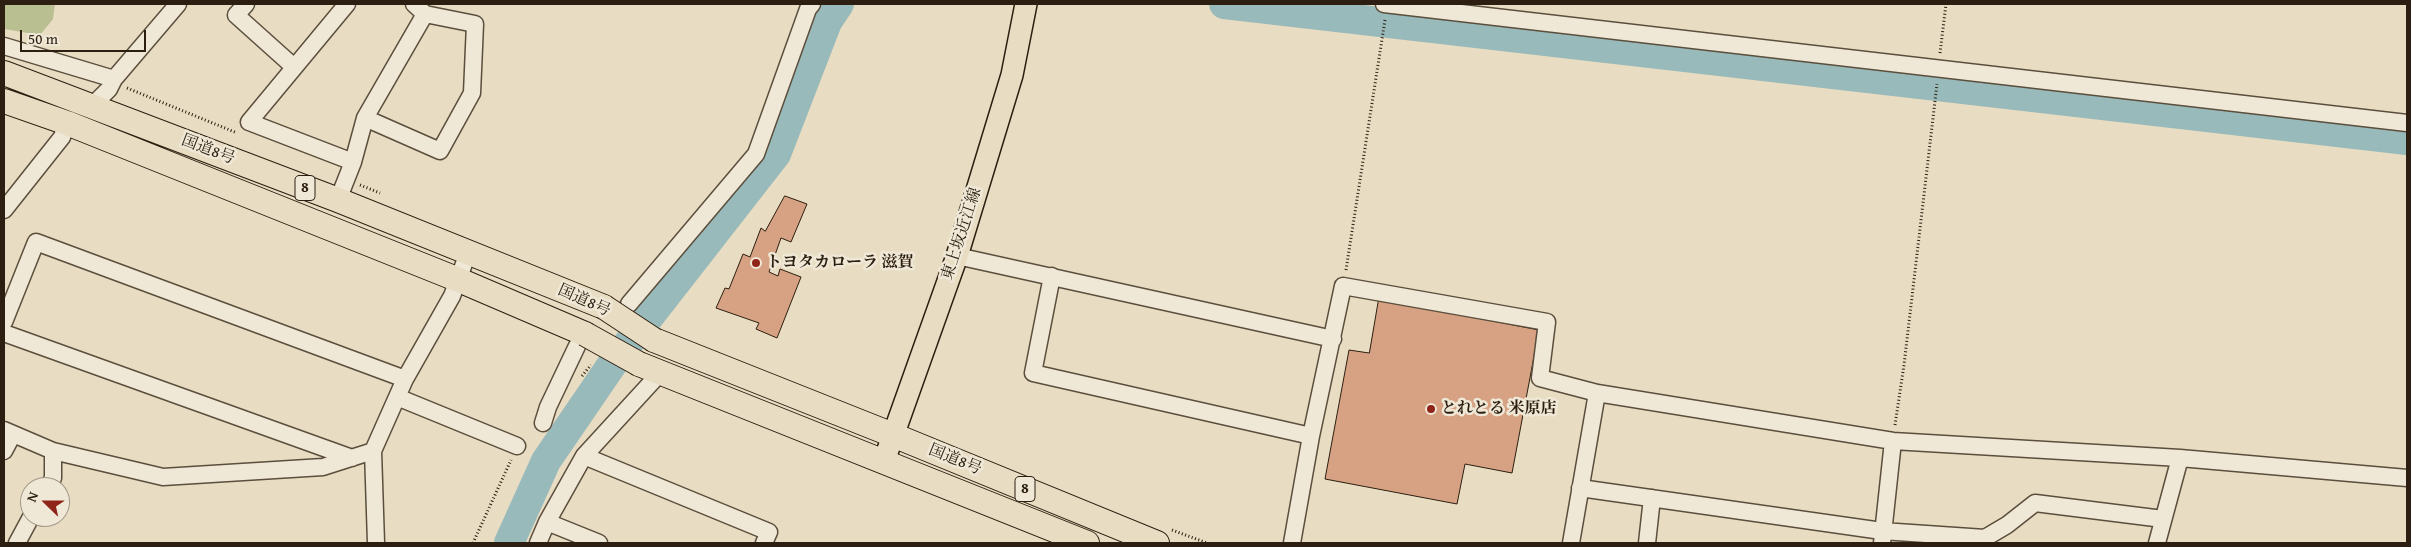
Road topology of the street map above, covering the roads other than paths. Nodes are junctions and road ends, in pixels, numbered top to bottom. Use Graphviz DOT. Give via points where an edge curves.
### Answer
graph roads {
  1 [pos="178,4"];
  2 [pos="246,4"];
  3 [pos="347,4"];
  4 [pos="812,4"];
  5 [pos="1026,4"];
  6 [pos="1384,4"];
  7 [pos="420,9"];
  8 [pos="4,46"];
  9 [pos="294,67"];
  10 [pos="4,73"];
  11 [pos="114,79"];
  12 [pos="4,101"];
  13 [pos="92,106"];
  14 [pos="365,118"];
  15 [pos="67,123"];
  16 [pos="2407,123"];
  17 [pos="353,162"];
  18 [pos="338,200"];
  19 [pos="4,210"];
  20 [pos="468,253"];
  21 [pos="956,256"];
  22 [pos="1052,276"];
  23 [pos="459,280"];
  24 [pos="629,304"];
  25 [pos="4,322"];
  26 [pos="4,333"];
  27 [pos="1333,339"];
  28 [pos="581,340"];
  29 [pos="650,368"];
  30 [pos="405,379"];
  31 [pos="1597,393"];
  32 [pos="397,397"];
  33 [pos="542,423"];
  34 [pos="8,432"];
  35 [pos="893,435"];
  36 [pos="1311,436"];
  37 [pos="1893,441"];
  38 [pos="517,446"];
  39 [pos="4,451"];
  40 [pos="53,451"];
  41 [pos="373,451"];
  42 [pos="584,456"];
  43 [pos="352,458"];
  44 [pos="2180,458"];
  45 [pos="884,461"];
  46 [pos="53,477"];
  47 [pos="2407,478"];
  48 [pos="1580,488"];
  49 [pos="1652,498"];
  50 [pos="2163,520"];
  51 [pos="547,522"];
  52 [pos="25,527"];
  53 [pos="1882,537"];
  54 [pos="16,543"];
  55 [pos="376,543"];
  56 [pos="538,543"];
  57 [pos="599,543"];
  58 [pos="764,543"];
  59 [pos="1087,543"];
  60 [pos="1158,543"];
  61 [pos="1292,543"];
  62 [pos="1571,543"];
  63 [pos="1647,543"];
  64 [pos="2157,543"];
  1 -- 11 [label="street"];
  2 -- 9 [label="street" via="236,15"];
  3 -- 9 [label="street"];
  4 -- 24 [label="street" via="756,154"];
  5 -- 21 [label="main road, 東上坂近江線" via="1012,75"];
  6 -- 16 [label="street"];
  7 -- 14 [label="street"];
  7 -- 14 [label="street" via="474,24 472,93 440,151"];
  8 -- 11 [label="street"];
  9 -- 17 [label="street" via="250,122"];
  10 -- 13 [label="highway, 国道8号 / 8"];
  11 -- 13 [label="street"];
  12 -- 15 [label="highway, 国道8号 / 8"];
  13 -- 18 [label="highway, 国道8号 / 8"];
  14 -- 17 [label="street"];
  15 -- 19 [label="street" via="62,137"];
  15 -- 23 [label="highway, 国道8号 / 8"];
  17 -- 18 [label="street"];
  18 -- 20 [label="highway, 国道8号 / 8"];
  20 -- 23 [label="street"];
  20 -- 35 [label="highway, 国道8号 / 8, bridge" via="604,307 654,340"];
  21 -- 22 [label="street"];
  21 -- 35 [label="main road, 東上坂近江線"];
  22 -- 27 [label="street"];
  22 -- 36 [label="street" via="1033,373"];
  23 -- 28 [label="highway, 国道8号 / 8"];
  23 -- 30 [label="street"];
  25 -- 30 [label="street" via="36,242"];
  26 -- 43 [label="street"];
  27 -- 31 [label="street" via="1343,286 1547,322 1540,378"];
  27 -- 36 [label="street"];
  28 -- 29 [label="highway, 国道8号 / 8, bridge"];
  28 -- 33 [label="street"];
  29 -- 42 [label="street"];
  29 -- 45 [label="highway, 国道8号 / 8"];
  30 -- 32 [label="street"];
  31 -- 37 [label="street"];
  31 -- 48 [label="street"];
  32 -- 38 [label="street"];
  32 -- 41 [label="street"];
  34 -- 39 [label="street"];
  34 -- 40 [label="street"];
  35 -- 45 [label="main road, 東上坂近江線"];
  35 -- 60 [label="highway, 国道8号 / 8"];
  36 -- 61 [label="street"];
  37 -- 44 [label="street"];
  37 -- 53 [label="street"];
  40 -- 43 [label="street" via="163,477 322,467"];
  40 -- 46 [label="street"];
  41 -- 43 [label="street"];
  41 -- 55 [label="street"];
  42 -- 51 [label="street"];
  42 -- 58 [label="street" via="769,532"];
  44 -- 47 [label="street"];
  44 -- 50 [label="street"];
  45 -- 59 [label="highway, 国道8号 / 8"];
  48 -- 49 [label="street"];
  48 -- 62 [label="street"];
  49 -- 53 [label="street"];
  49 -- 63 [label="street"];
  50 -- 53 [label="street" via="2035,503 1985,538"];
  50 -- 64 [label="street"];
  51 -- 56 [label="street"];
  51 -- 57 [label="street"];
  52 -- 54 [label="street"];
}
